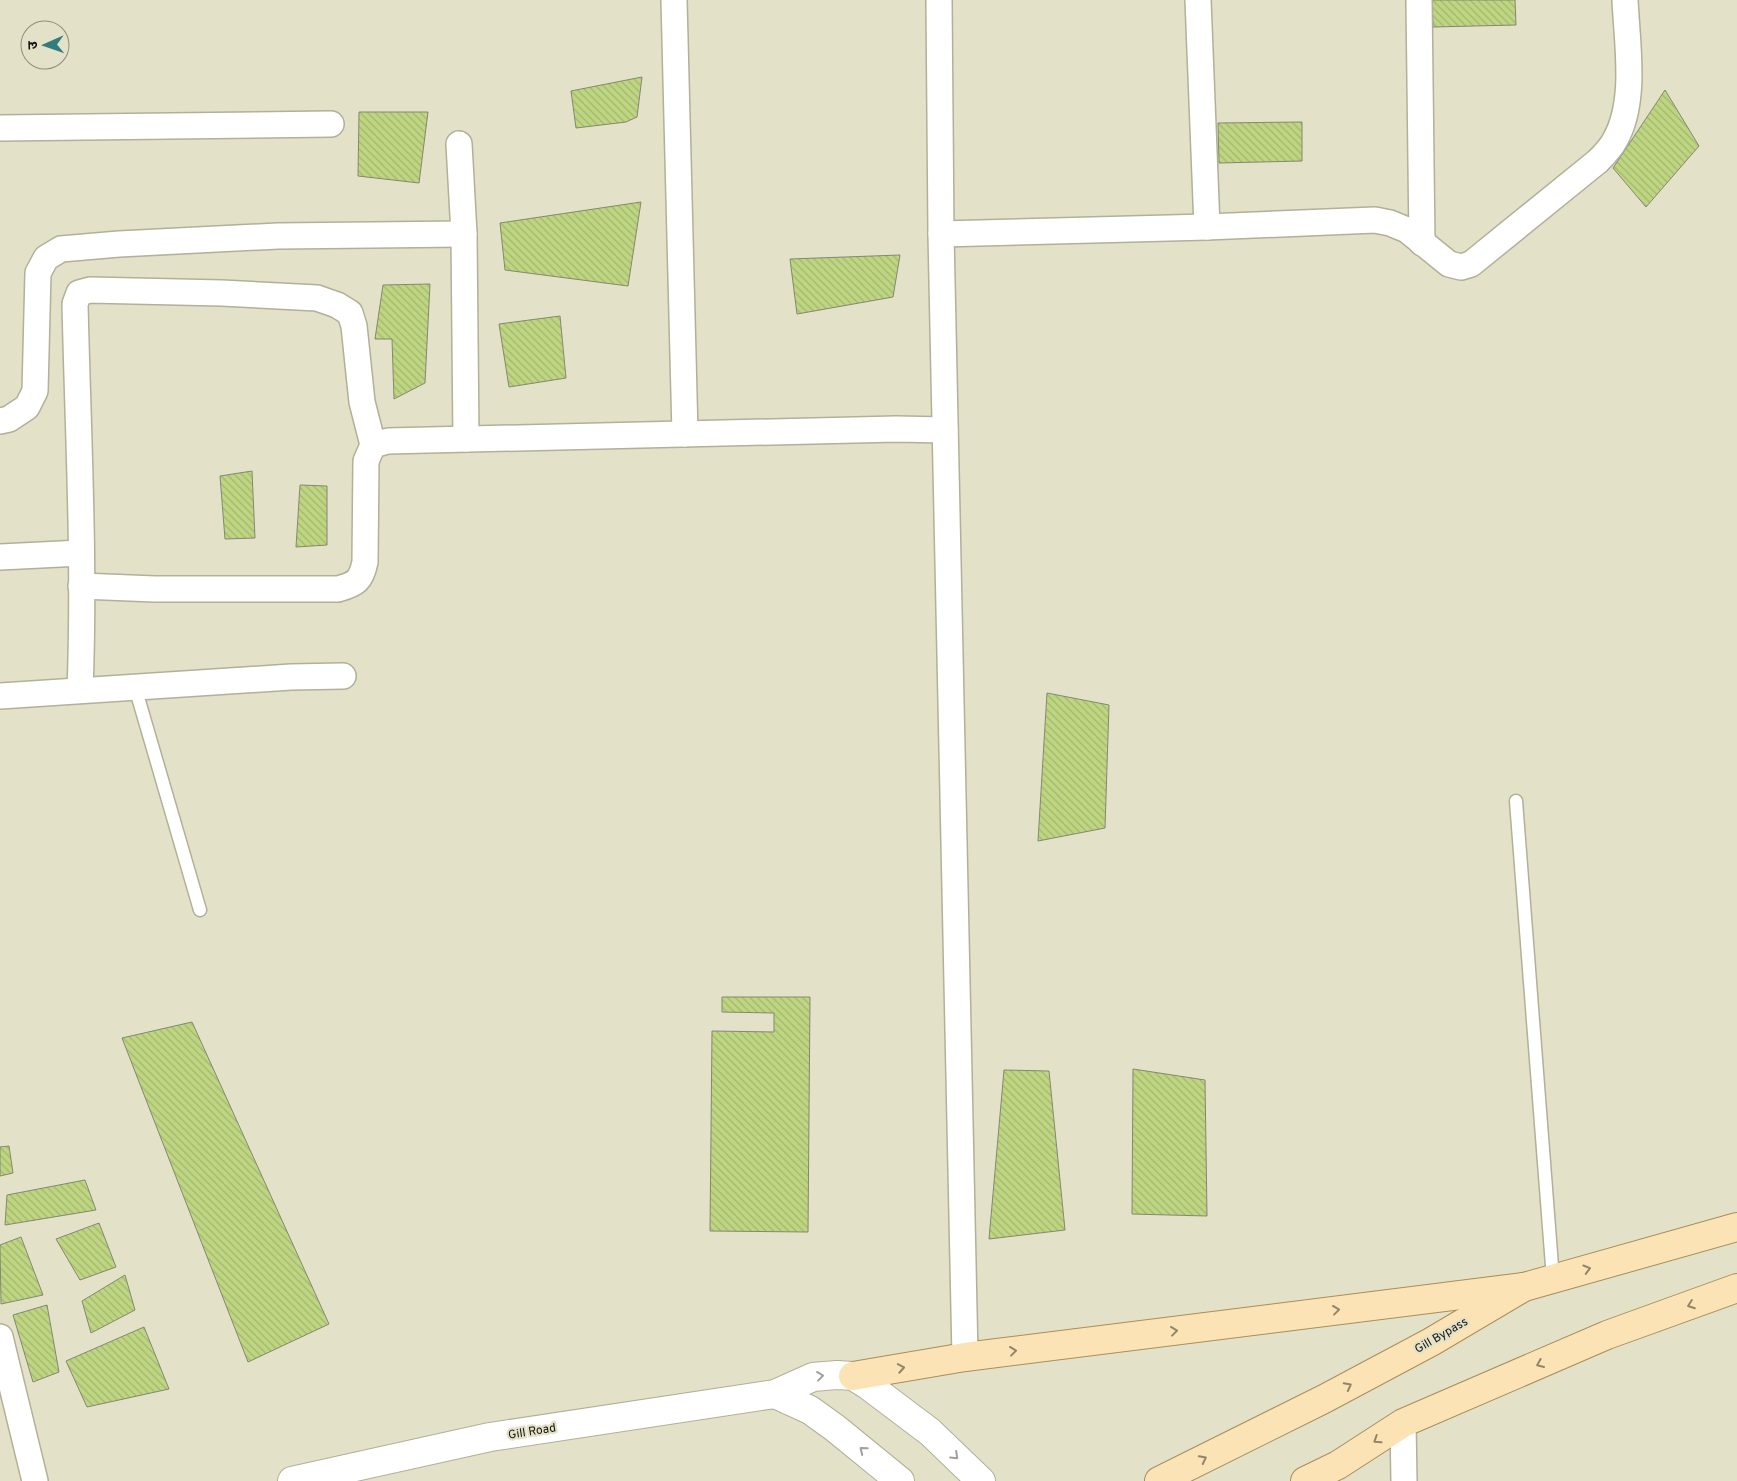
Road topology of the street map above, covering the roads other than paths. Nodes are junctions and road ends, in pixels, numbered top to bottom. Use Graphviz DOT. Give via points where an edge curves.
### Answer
graph roads {
  1 [pos="674,0"];
  2 [pos="939,0"];
  3 [pos="1198,0"];
  4 [pos="1419,0"];
  5 [pos="1625,0"];
  6 [pos="331,124"];
  7 [pos="0,128"];
  8 [pos="460,144"];
  9 [pos="1207,227"];
  10 [pos="464,234"];
  11 [pos="941,234"];
  12 [pos="1422,243"];
  13 [pos="0,421"];
  14 [pos="945,430"];
  15 [pos="685,434"];
  16 [pos="466,438"];
  17 [pos="373,445"];
  18 [pos="80,553"];
  19 [pos="0,557"];
  20 [pos="81,586"];
  21 [pos="343,676"];
  22 [pos="135,687"];
  23 [pos="80,690"];
  24 [pos="0,696"];
  25 [pos="1516,801"];
  26 [pos="200,910"];
  27 [pos="1737,1226"];
  28 [pos="1553,1279"];
  29 [pos="1524,1287"];
  30 [pos="1737,1288"];
  31 [pos="0,1337"];
  32 [pos="965,1357"];
  33 [pos="853,1376"];
  34 [pos="775,1394"];
  35 [pos="1403,1422"];
  36 [pos="35,1481"];
  37 [pos="292,1481"];
  38 [pos="900,1481"];
  39 [pos="982,1481"];
  40 [pos="1160,1481"];
  41 [pos="1305,1481"];
  42 [pos="1404,1481"];
  1 -- 15 [label="street"];
  2 -- 11 [label="street"];
  3 -- 9 [label="street"];
  4 -- 12 [label="street"];
  5 -- 12 [label="street" via="1629,90 1624,120 1614,141 1598,161 1471,264 1461,267 1449,264"];
  6 -- 7 [label="street"];
  8 -- 10 [label="street"];
  9 -- 11 [label="street"];
  9 -- 12 [label="street" via="1375,220 1390,222 1407,230"];
  10 -- 13 [label="street" via="278,236 61,249 46,258 38,273 34,391 27,407"];
  10 -- 16 [label="street"];
  11 -- 14 [label="street"];
  14 -- 15 [label="street"];
  14 -- 32 [label="street"];
  15 -- 16 [label="street"];
  16 -- 17 [label="street" via="388,441"];
  17 -- 18 [label="street" via="362,402 354,326 350,313 338,305 317,298 231,294 90,290 79,293 75,304"];
  17 -- 20 [label="street" via="366,461 362,576 351,585 338,589"];
  18 -- 19 [label="street"];
  18 -- 20 [label="street"];
  20 -- 23 [label="street"];
  21 -- 22 [label="street"];
  22 -- 23 [label="street"];
  22 -- 26 [label="lane"];
  23 -- 24 [label="street"];
  25 -- 28 [label="lane"];
  28 -- 27 [label="main road, Gill Bypass, one-way"];
  28 -- 29 [label="main road, Gill Bypass"];
  32 -- 29 [label="main road, one-way"];
  40 -- 29 [label="main road, Gill Bypass, one-way" via="1430,1342"];
  30 -- 35 [label="main road, one-way" via="1607,1335"];
  31 -- 36 [label="street"];
  33 -- 32 [label="main road, one-way"];
  34 -- 33 [label="street, Gill Road, one-way" via="813,1377"];
  33 -- 39 [label="street, one-way" via="930,1432"];
  34 -- 37 [label="street, Gill Road" via="490,1438"];
  38 -- 34 [label="street, one-way" via="829,1423"];
  35 -- 41 [label="main road, one-way" via="1338,1465"];
  35 -- 42 [label="street"];
}
